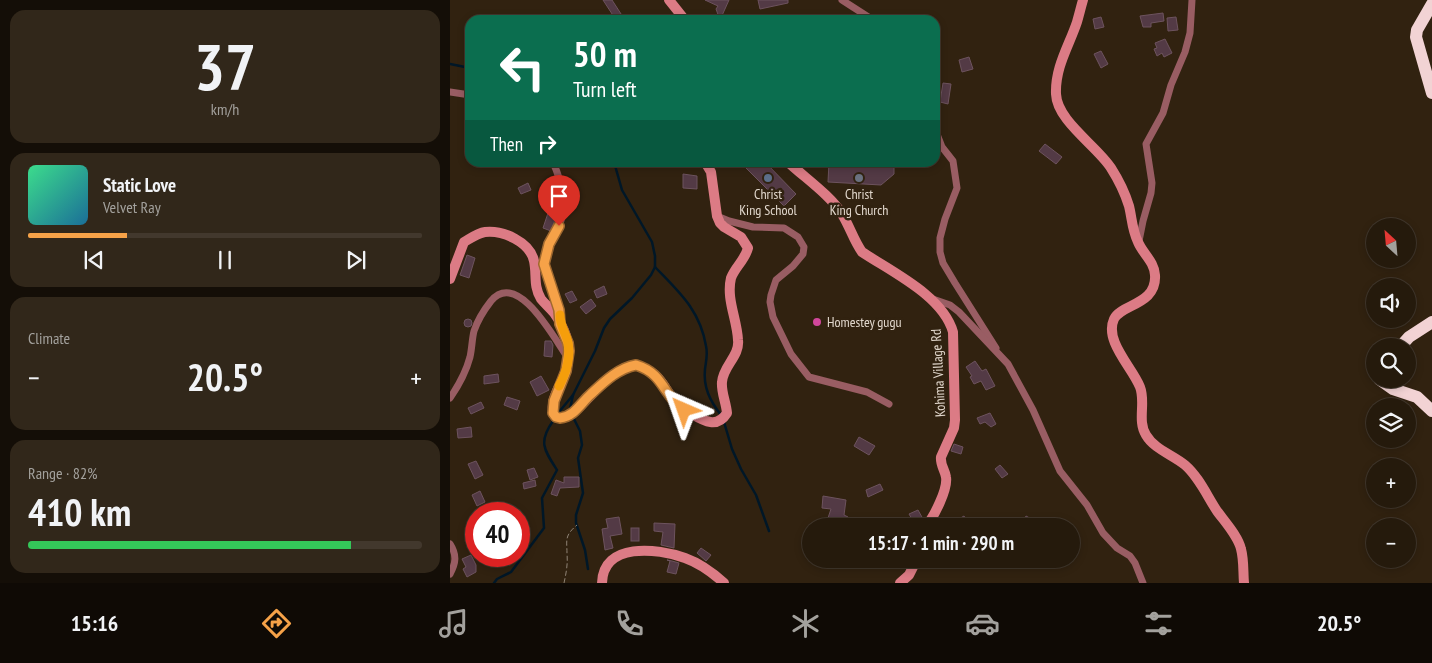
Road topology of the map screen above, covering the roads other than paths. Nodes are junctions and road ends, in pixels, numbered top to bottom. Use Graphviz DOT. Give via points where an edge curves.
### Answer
graph roads {
  1 [pos="842,0"];
  2 [pos="1083,0"];
  3 [pos="1192,0"];
  4 [pos="671,4"];
  5 [pos="1432,4"];
  6 [pos="681,15"];
  7 [pos="865,15"];
  8 [pos="450,92"];
  9 [pos="465,94"];
  10 [pos="1432,94"];
  11 [pos="940,142"];
  12 [pos="555,167"];
  13 [pos="708,167"];
  14 [pos="794,167"];
  15 [pos="717,216"];
  16 [pos="1139,244"];
  17 [pos="450,279"];
  18 [pos="930,298"];
  19 [pos="1432,322"];
  20 [pos="560,324"];
  21 [pos="1408,338"];
  22 [pos="1002,356"];
  23 [pos="568,358"];
  24 [pos="1391,388"];
  25 [pos="450,398"];
  26 [pos="889,404"];
  27 [pos="1432,411"];
  28 [pos="932,518"];
  29 [pos="450,544"];
  30 [pos="912,568"];
  31 [pos="450,574"];
  32 [pos="602,583"];
  33 [pos="724,583"];
  34 [pos="900,583"];
  35 [pos="1143,583"];
  36 [pos="1244,583"];
  1 -- 7 [label="street"];
  2 -- 16 [label="main road" via="1058,73 1056,95 1060,108 1073,126 1110,167 1129,206"];
  3 -- 16 [label="street" via="1185,52 1171,84 1164,114 1146,144 1152,183"];
  4 -- 6 [label="main road"];
  5 -- 10 [label="highway" via="1416,37"];
  8 -- 9 [label="street"];
  11 -- 22 [label="street" via="953,161 957,188 940,238 943,263"];
  12 -- 20 [label="street" via="562,186 563,212 544,264 559,310"];
  13 -- 15 [label="main road"];
  14 -- 18 [label="main road, Kohima Village Rd" via="841,213 862,252"];
  15 -- 23 [label="main road" via="720,223 741,237 748,248 730,287 739,341 722,383 727,412 724,419 707,422 684,410 658,377 636,365 620,370 570,415 556,417 552,410"];
  15 -- 26 [label="street" via="753,227 784,228 798,237 804,247 803,254 776,280 770,295 774,317 791,354 809,377 867,392"];
  16 -- 36 [label="main road" via="1154,268 1155,282 1141,303 1115,318 1111,332 1141,388 1142,424 1146,436 1185,465 1203,487 1241,548"];
  17 -- 20 [label="main road" via="464,242 483,232 508,236 526,247 534,261 541,298"];
  18 -- 22 [label="street" via="959,312"];
  18 -- 28 [label="main road, Kohima Village Rd" via="950,322 953,332 955,420 941,457 945,487"];
  19 -- 21 [label="highway"];
  20 -- 23 [label="main road" via="568,343"];
  22 -- 35 [label="street" via="1019,382 1060,471 1087,505 1103,533 1116,548 1130,556"];
  23 -- 25 [label="street" via="547,325 524,300 514,294 501,293 482,312 474,331 466,369"];
  24 -- 27 [label="highway" via="1417,397"];
  29 -- 31 [label="street" via="456,558"];
  30 -- 34 [label="main road"];
  32 -- 33 [label="main road" via="602,574 611,559 633,552 651,551 691,560"];
}
